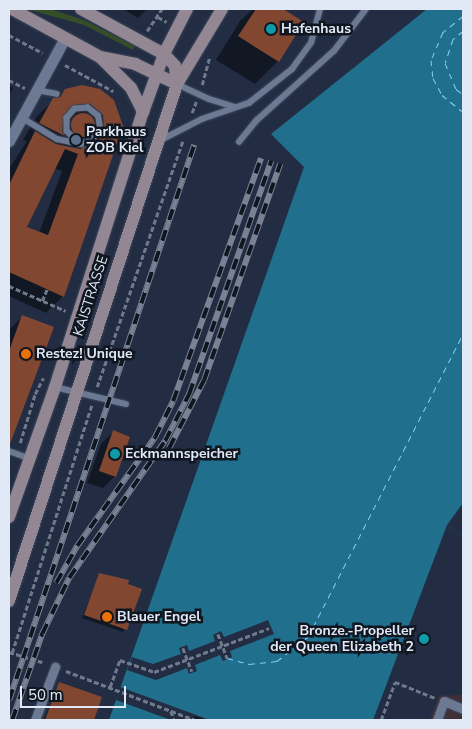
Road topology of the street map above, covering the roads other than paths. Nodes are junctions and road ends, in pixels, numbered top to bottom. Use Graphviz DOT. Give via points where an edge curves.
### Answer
graph roads {
  1 [pos="12,9"];
  2 [pos="81,9"];
  3 [pos="186,9"];
  4 [pos="222,9"];
  5 [pos="320,9"];
  6 [pos="366,9"];
  7 [pos="65,38"];
  8 [pos="164,54"];
  9 [pos="100,57"];
  10 [pos="156,73"];
  11 [pos="178,84"];
  12 [pos="34,91"];
  13 [pos="57,94"];
  14 [pos="238,107"];
  15 [pos="143,112"];
  16 [pos="21,117"];
  17 [pos="76,140"];
  18 [pos="9,141"];
  19 [pos="159,142"];
  20 [pos="239,142"];
  21 [pos="55,387"];
  22 [pos="76,391"];
  23 [pos="126,404"];
  24 [pos="9,451"];
  25 [pos="28,458"];
  26 [pos="9,517"];
  27 [pos="11,583"];
  28 [pos="9,601"];
  29 [pos="54,667"];
  30 [pos="463,709"];
  31 [pos="35,720"];
  32 [pos="437,720"];
  1 -- 7 [label="main road"];
  2 -- 8 [label="main road"];
  3 -- 8 [label="main road, KAISTRASSE"];
  4 -- 11 [label="main road, KAISTRASSE"];
  5 -- 14 [label="lane" via="315,32 304,55 255,99"];
  6 -- 20 [label="lane" via="334,51 257,120"];
  7 -- 9 [label="main road"];
  7 -- 12 [label="street"];
  8 -- 10 [label="main road, KAISTRASSE"];
  8 -- 11 [label="main road" via="175,66"];
  9 -- 10 [label="main road" via="135,64"];
  9 -- 15 [label="main road" via="131,88"];
  10 -- 11 [label="main road"];
  10 -- 15 [label="main road, KAISTRASSE"];
  11 -- 14 [label="lane" via="198,95"];
  11 -- 19 [label="main road, KAISTRASSE"];
  12 -- 13 [label="lane"];
  12 -- 16 [label="street"];
  14 -- 19 [label="lane" via="188,126"];
  15 -- 21 [label="main road, KAISTRASSE"];
  16 -- 17 [label="lane" via="57,139 81,144 92,139 100,128 98,116 88,108 75,109 67,118 67,131"];
  16 -- 18 [label="street"];
  19 -- 22 [label="main road, KAISTRASSE"];
  21 -- 22 [label="lane"];
  21 -- 25 [label="main road, KAISTRASSE"];
  22 -- 23 [label="lane"];
  22 -- 27 [label="main road, KAISTRASSE"];
  24 -- 25 [label="lane"];
  25 -- 26 [label="main road, KAISTRASSE"];
  27 -- 28 [label="main road, KAISTRASSE"];
  29 -- 31 [label="street"];
  30 -- 32 [label="street" via="444,701"];
}
